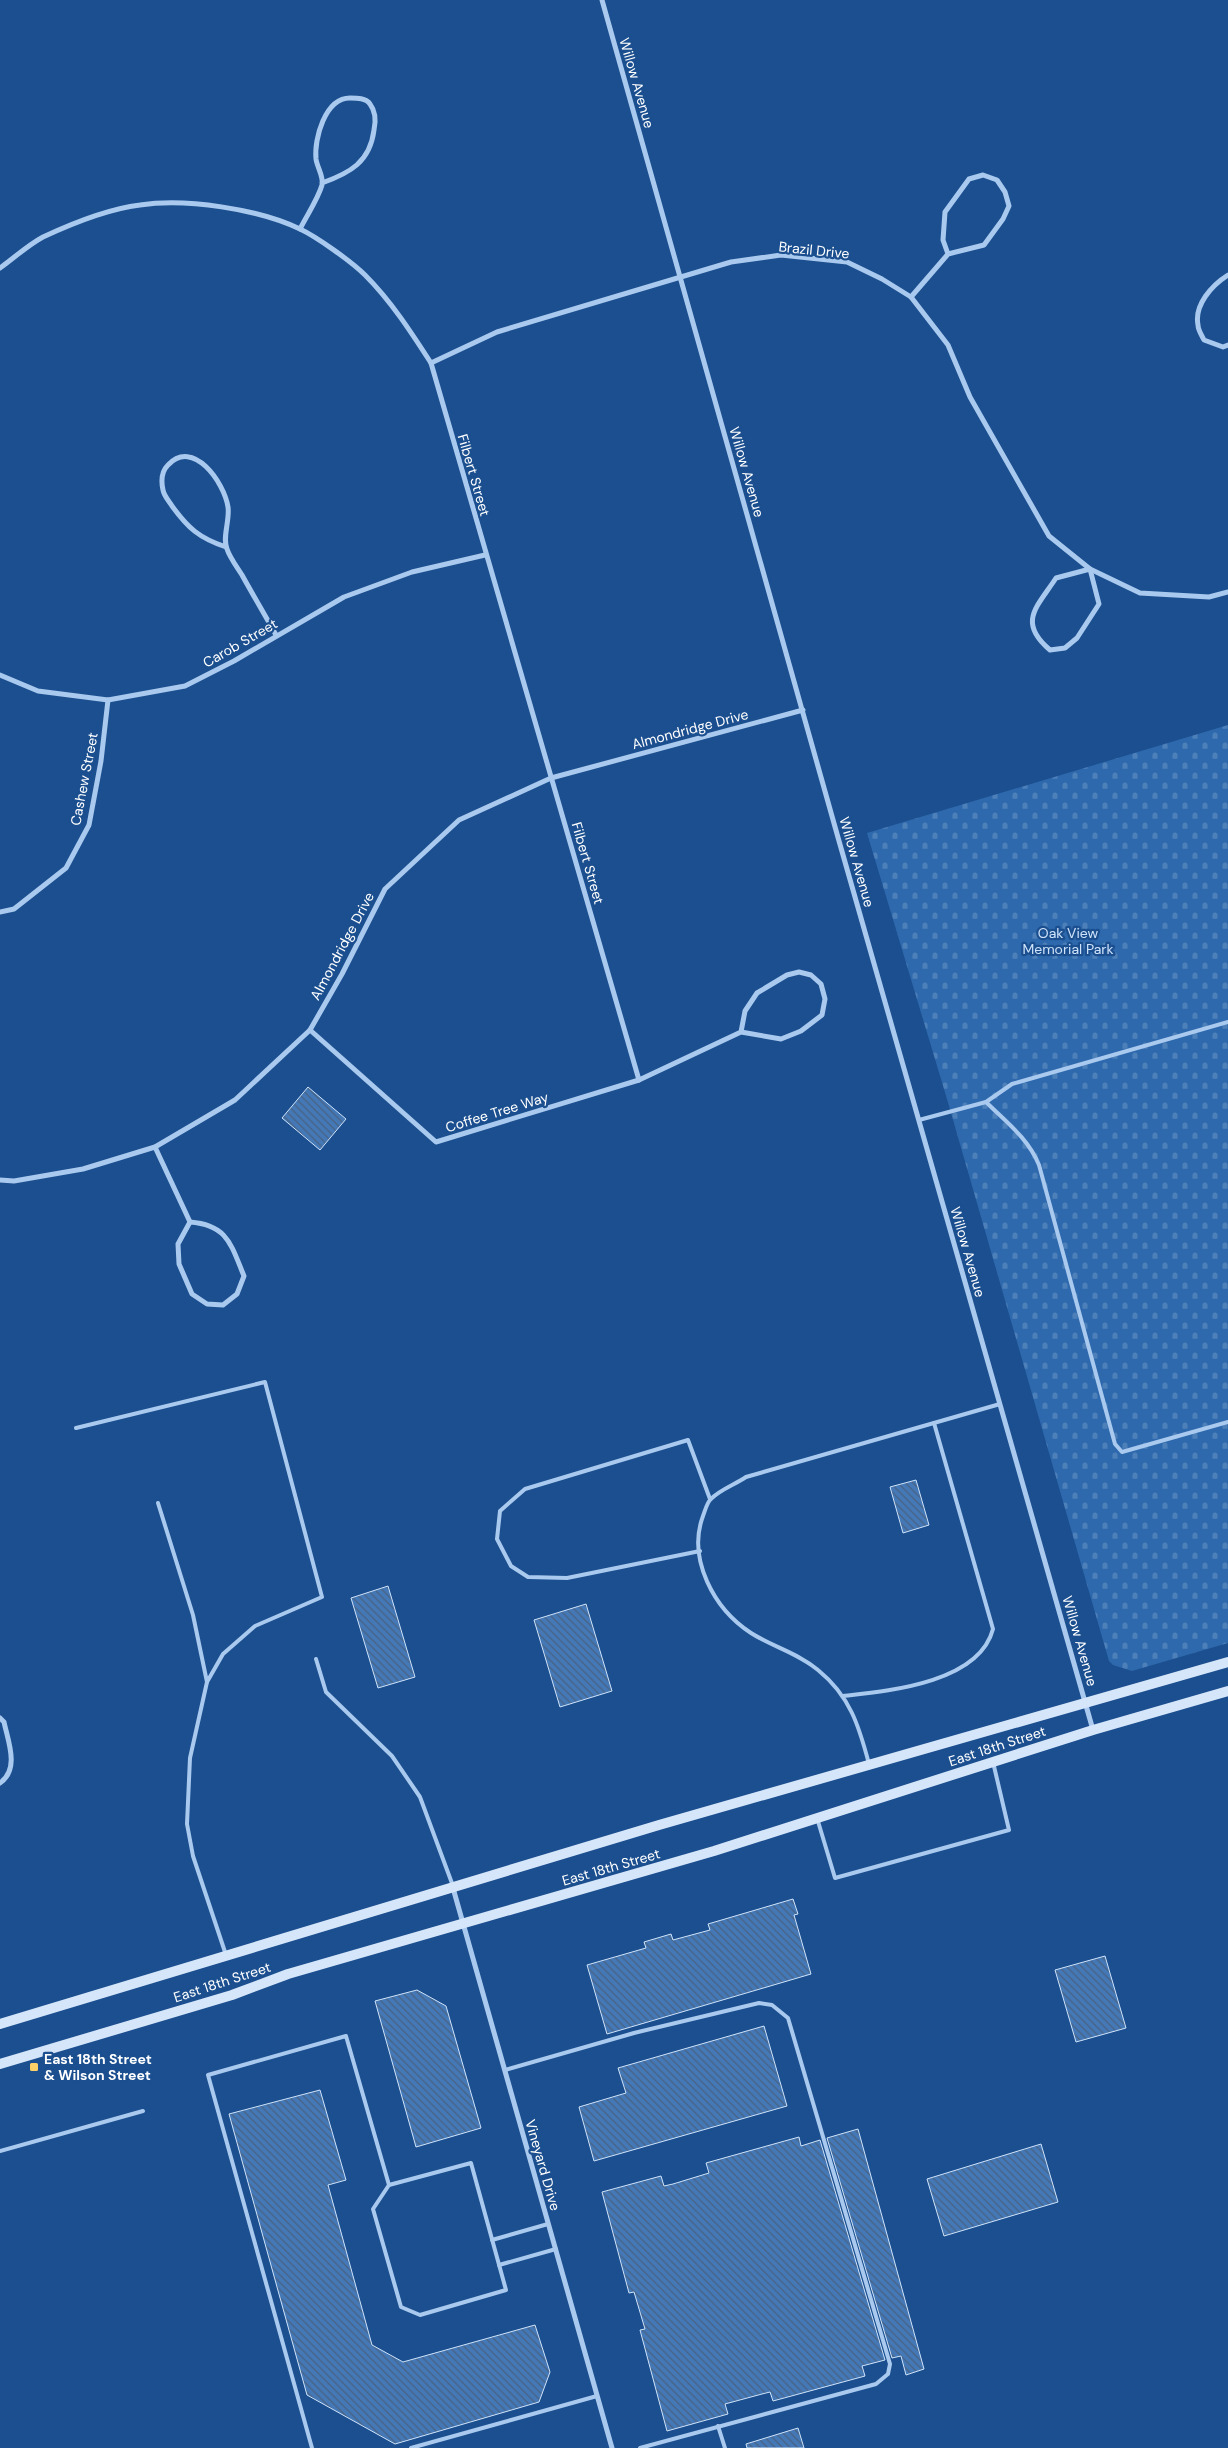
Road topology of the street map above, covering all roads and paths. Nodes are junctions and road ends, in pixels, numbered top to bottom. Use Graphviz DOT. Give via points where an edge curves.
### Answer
graph roads {
  1 [pos="602,0"];
  2 [pos="322,184"];
  3 [pos="300,229"];
  4 [pos="948,254"];
  5 [pos="0,268"];
  6 [pos="1228,275"];
  7 [pos="680,278"];
  8 [pos="911,297"];
  9 [pos="1228,345"];
  10 [pos="430,363"];
  11 [pos="226,547"];
  12 [pos="485,554"];
  13 [pos="1090,570"];
  14 [pos="1228,592"];
  15 [pos="276,635"];
  16 [pos="0,675"];
  17 [pos="108,700"];
  18 [pos="803,710"];
  19 [pos="551,778"];
  20 [pos="0,912"];
  21 [pos="1228,1022"];
  22 [pos="310,1030"];
  23 [pos="741,1032"];
  24 [pos="639,1080"];
  25 [pos="986,1102"];
  26 [pos="919,1120"];
  27 [pos="155,1147"];
  28 [pos="0,1180"];
  29 [pos="190,1222"];
  30 [pos="1000,1404"];
  31 [pos="1228,1422"];
  32 [pos="934,1423"];
  33 [pos="76,1428"];
  34 [pos="710,1499"];
  35 [pos="158,1503"];
  36 [pos="700,1552"];
  37 [pos="316,1660"];
  38 [pos="1228,1662"];
  39 [pos="207,1682"];
  40 [pos="1228,1691"];
  41 [pos="843,1696"];
  42 [pos="1086,1703"];
  43 [pos="0,1718"];
  44 [pos="1093,1730"];
  45 [pos="993,1762"];
  46 [pos="870,1765"];
  47 [pos="0,1783"];
  48 [pos="817,1818"];
  49 [pos="454,1888"];
  50 [pos="464,1924"];
  51 [pos="226,1955"];
  52 [pos="0,2024"];
  53 [pos="0,2064"];
  54 [pos="505,2070"];
  55 [pos="143,2111"];
  56 [pos="0,2151"];
  57 [pos="389,2185"];
  58 [pos="548,2224"];
  59 [pos="492,2240"];
  60 [pos="556,2249"];
  61 [pos="499,2265"];
  62 [pos="597,2396"];
  63 [pos="718,2426"];
  64 [pos="312,2448"];
  65 [pos="411,2448"];
  66 [pos="612,2448"];
  67 [pos="640,2448"];
  68 [pos="725,2448"];
  1 -- 7 [label="street, Willow Avenue"];
  2 -- 2 [label="street" via="349,173 362,162 374,133 376,116 370,103 359,98 345,98 332,107 324,120 317,139 316,159"];
  2 -- 3 [label="street"];
  3 -- 5 [label="street, Filbert Street" via="241,210 193,204 140,205 97,216 42,238"];
  3 -- 10 [label="street, Filbert Street" via="364,274 409,328"];
  4 -- 4 [label="street" via="984,245 1003,219 1009,206 998,180 983,174 969,179 945,212 942,240"];
  4 -- 8 [label="street"];
  6 -- 9 [label="street" via="1215,283 1200,307 1198,325 1204,340 1223,347"];
  7 -- 8 [label="street, Brazil Drive" via="731,262 781,255 847,262"];
  7 -- 10 [label="street, Brazil Drive" via="497,332"];
  7 -- 18 [label="street, Willow Avenue"];
  8 -- 13 [label="street, Brazil Drive" via="948,345 970,397 1050,536"];
  10 -- 12 [label="street, Filbert Street"];
  11 -- 11 [label="street" via="229,519 223,491 206,465 193,457 173,460 165,468 161,480 164,494 187,527"];
  11 -- 15 [label="street"];
  12 -- 15 [label="street, Carob Street" via="412,572 344,597"];
  12 -- 19 [label="street, Filbert Street"];
  13 -- 13 [label="street" via="1056,578 1034,610 1031,626 1037,640 1050,650 1065,648 1077,638 1099,604"];
  13 -- 14 [label="street, Brazil Drive" via="1140,593 1209,597"];
  15 -- 17 [label="street, Carob Street" via="185,686"];
  16 -- 17 [label="street, Carob Street" via="38,691"];
  17 -- 20 [label="street, Cashew Street" via="102,761 89,825 66,868 14,909"];
  18 -- 19 [label="street, Almondridge Drive"];
  18 -- 26 [label="street, Willow Avenue"];
  19 -- 22 [label="street, Almondridge Drive" via="459,820 385,889"];
  19 -- 24 [label="street, Filbert Street"];
  21 -- 25 [label="lane" via="1012,1084"];
  22 -- 24 [label="street, Coffee Tree Way" via="436,1142"];
  22 -- 27 [label="street, Almondridge Drive" via="234,1100"];
  23 -- 23 [label="street" via="780,1039 801,1031 822,1016 825,999 822,984 811,975 787,974 757,993 745,1012"];
  23 -- 24 [label="street"];
  25 -- 26 [label="lane"];
  25 -- 31 [label="lane" via="1023,1137 1039,1165 1115,1444 1122,1452"];
  26 -- 30 [label="street, Willow Avenue"];
  27 -- 28 [label="street, Almondridge Drive" via="83,1169 14,1181"];
  27 -- 29 [label="street"];
  29 -- 29 [label="street" via="178,1244 179,1264 192,1294 207,1304 223,1305 237,1294 244,1276 228,1238 208,1223"];
  30 -- 32 [label="lane"];
  30 -- 42 [label="street, Willow Avenue"];
  32 -- 34 [label="lane" via="746,1477"];
  32 -- 41 [label="lane" via="993,1629 990,1640 982,1652 927,1682 898,1690"];
  33 -- 39 [label="lane" via="265,1382 322,1597 255,1626 223,1654"];
  34 -- 36 [label="lane" via="698,1531"];
  34 -- 36 [label="lane" via="688,1440 525,1489 500,1511 498,1539 511,1566 528,1577 567,1578"];
  35 -- 39 [label="lane" via="193,1615"];
  36 -- 41 [label="lane" via="702,1571 722,1608 751,1633 791,1652 818,1670"];
  37 -- 49 [label="lane" via="326,1692 392,1756 420,1797"];
  38 -- 42 [label="main road, East 18th Street"];
  39 -- 51 [label="lane" via="190,1758 187,1824"];
  40 -- 44 [label="main road, East 18th Street"];
  41 -- 46 [label="lane" via="857,1721"];
  42 -- 44 [label="street, Willow Avenue"];
  42 -- 46 [label="main road, East 18th Street"];
  43 -- 47 [label="street" via="4,1722 11,1753 11,1767"];
  44 -- 45 [label="main road, East 18th Street"];
  45 -- 48 [label="main road, East 18th Street"];
  45 -- 48 [label="lane" via="1009,1830 835,1878"];
  46 -- 49 [label="main road, East 18th Street"];
  48 -- 50 [label="main road, East 18th Street"];
  49 -- 50 [label="street, Vineyard Drive"];
  49 -- 51 [label="main road, East 18th Street"];
  50 -- 53 [label="main road, East 18th Street" via="288,1974 232,1995"];
  50 -- 54 [label="street, Vineyard Drive"];
  51 -- 52 [label="main road, East 18th Street"];
  54 -- 58 [label="street, Vineyard Drive"];
  54 -- 63 [label="lane" via="634,2033 759,2003 772,2006 788,2018 890,2364 888,2374 876,2384"];
  55 -- 56 [label="lane"];
  57 -- 59 [label="lane" via="471,2163"];
  57 -- 61 [label="lane" via="373,2209 401,2307 420,2315 506,2290"];
  57 -- 64 [label="lane" via="346,2036 208,2075"];
  58 -- 59 [label="lane"];
  58 -- 60 [label="street, Vineyard Drive"];
  59 -- 61 [label="lane"];
  60 -- 61 [label="lane"];
  60 -- 62 [label="street, Vineyard Drive"];
  62 -- 65 [label="lane"];
  62 -- 66 [label="street, Vineyard Drive"];
  63 -- 67 [label="lane"];
  63 -- 68 [label="lane"];
}
